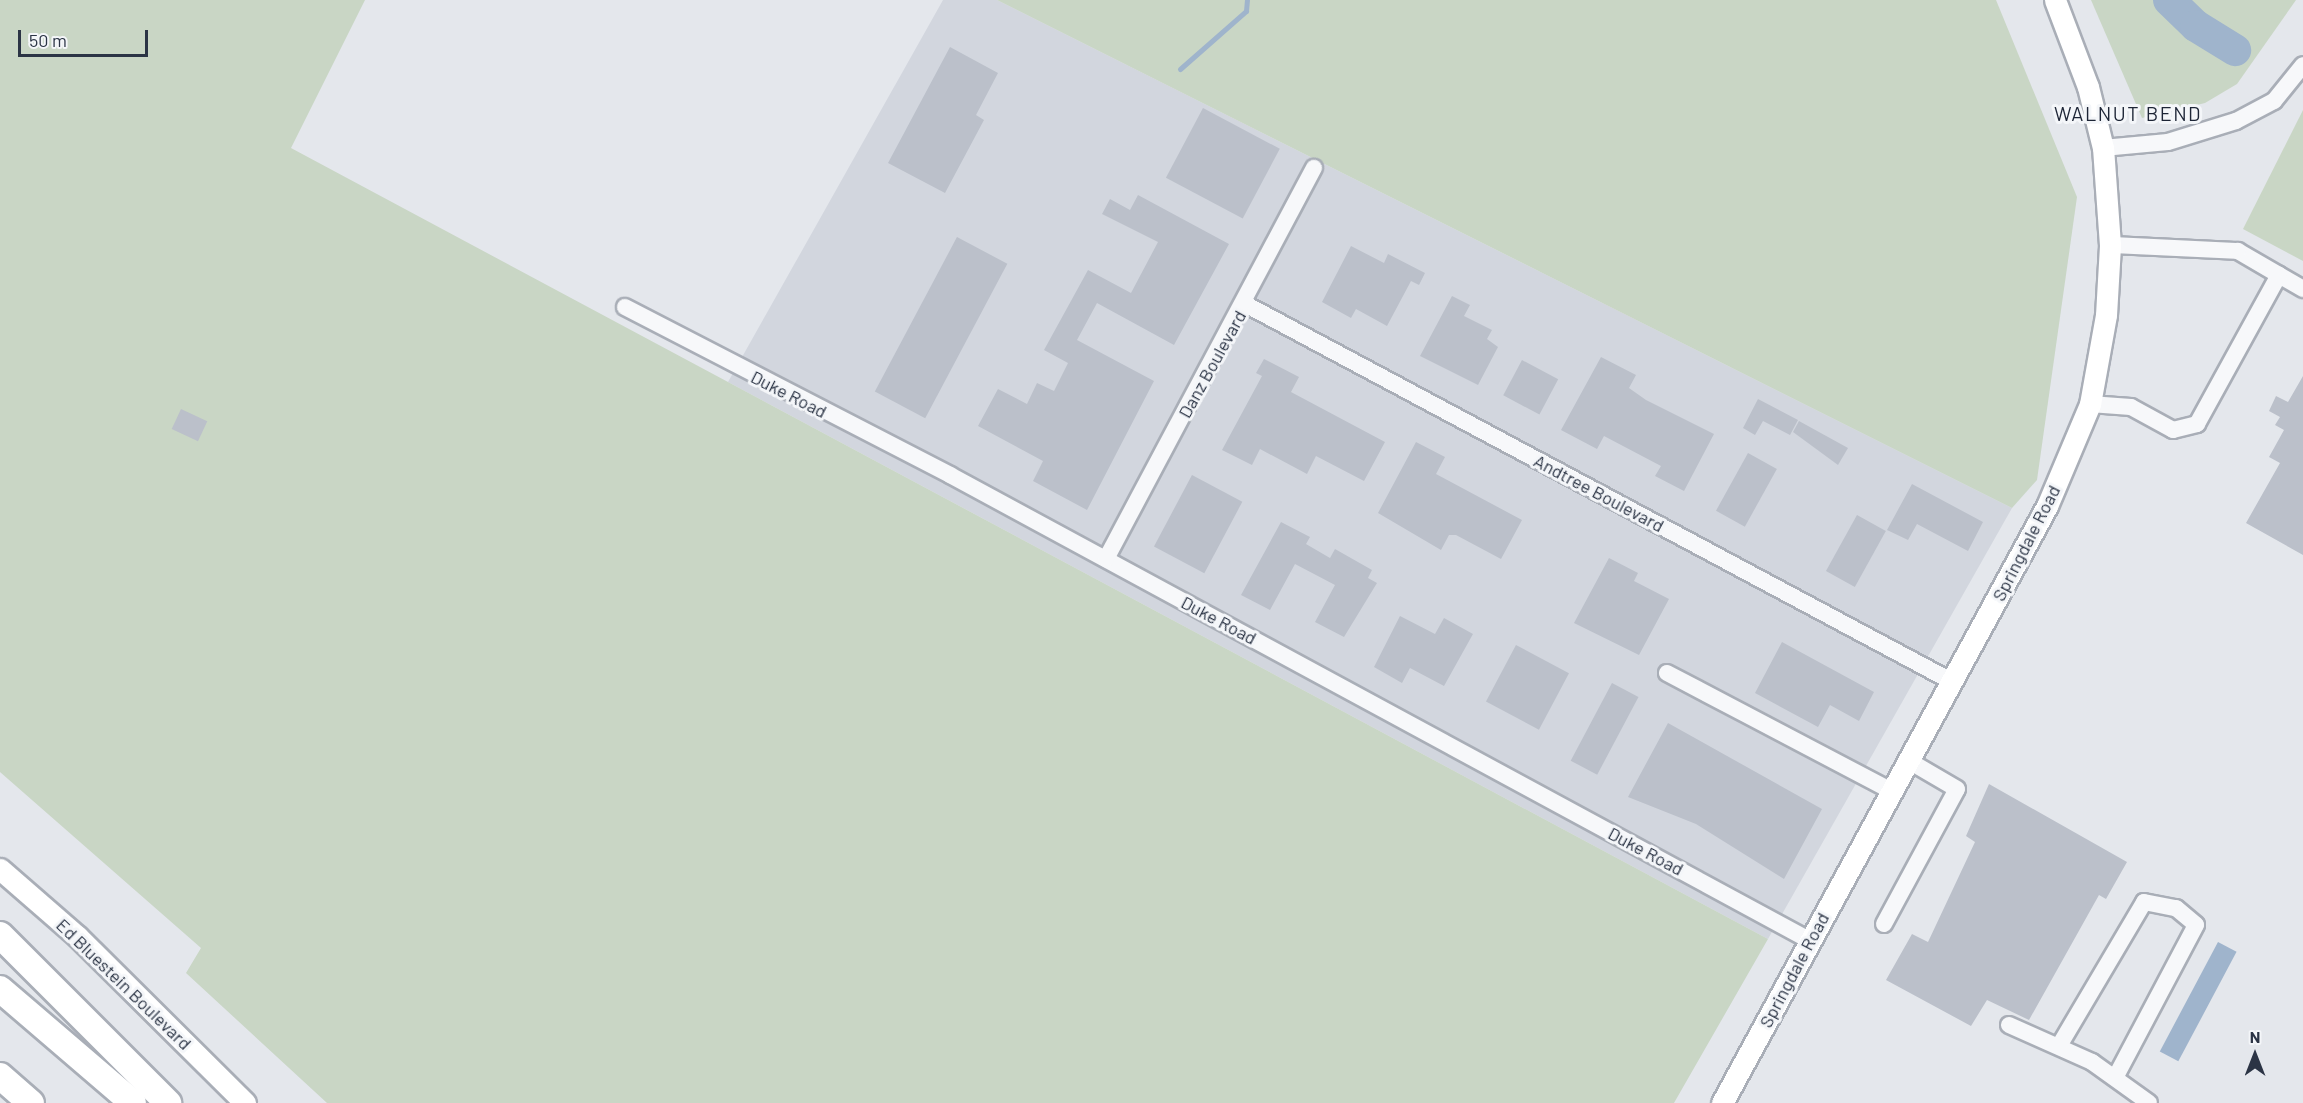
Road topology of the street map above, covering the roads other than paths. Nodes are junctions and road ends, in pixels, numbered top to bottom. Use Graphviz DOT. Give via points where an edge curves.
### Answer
graph roads {
  1 [pos="2055,0"];
  2 [pos="2303,65"];
  3 [pos="2103,148"];
  4 [pos="1314,168"];
  5 [pos="2110,245"];
  6 [pos="2279,275"];
  7 [pos="2303,289"];
  8 [pos="1245,304"];
  9 [pos="625,307"];
  10 [pos="2090,404"];
  11 [pos="1106,559"];
  12 [pos="1667,673"];
  13 [pos="1953,682"];
  14 [pos="1909,761"];
  15 [pos="1892,791"];
  16 [pos="0,869"];
  17 [pos="1884,924"];
  18 [pos="0,935"];
  19 [pos="1809,940"];
  20 [pos="0,988"];
  21 [pos="2010,1025"];
  22 [pos="2059,1046"];
  23 [pos="0,1076"];
  24 [pos="2116,1076"];
  25 [pos="31,1103"];
  26 [pos="133,1103"];
  27 [pos="168,1103"];
  28 [pos="245,1103"];
  29 [pos="1722,1103"];
  30 [pos="2149,1103"];
  1 -- 3 [label="main road, Springdale Road" via="2088,87"];
  2 -- 3 [label="street" via="2274,101 2236,121 2168,142"];
  3 -- 5 [label="main road, Springdale Road"];
  4 -- 8 [label="street, Danz Boulevard"];
  5 -- 6 [label="street" via="2238,251"];
  5 -- 10 [label="main road, Springdale Road" via="2106,315"];
  6 -- 7 [label="street"];
  6 -- 10 [label="street" via="2197,424 2174,430 2131,407"];
  8 -- 11 [label="street, Danz Boulevard"];
  8 -- 13 [label="street, Andtree Boulevard"];
  9 -- 11 [label="street, Duke Road"];
  10 -- 13 [label="main road, Springdale Road" via="2047,506"];
  11 -- 19 [label="street, Duke Road"];
  12 -- 15 [label="street"];
  13 -- 14 [label="main road, Springdale Road"];
  14 -- 15 [label="main road, Springdale Road"];
  14 -- 17 [label="street" via="1957,789"];
  15 -- 19 [label="main road, Springdale Road"];
  16 -- 28 [label="main road, Ed Bluestein Boulevard" via="77,936"];
  18 -- 27 [label="highway"];
  19 -- 29 [label="main road, Springdale Road"];
  20 -- 26 [label="highway"];
  21 -- 22 [label="street"];
  22 -- 24 [label="street"];
  22 -- 24 [label="street" via="2144,902 2176,908 2196,925"];
  23 -- 25 [label="highway"];
  24 -- 30 [label="street"];
}
